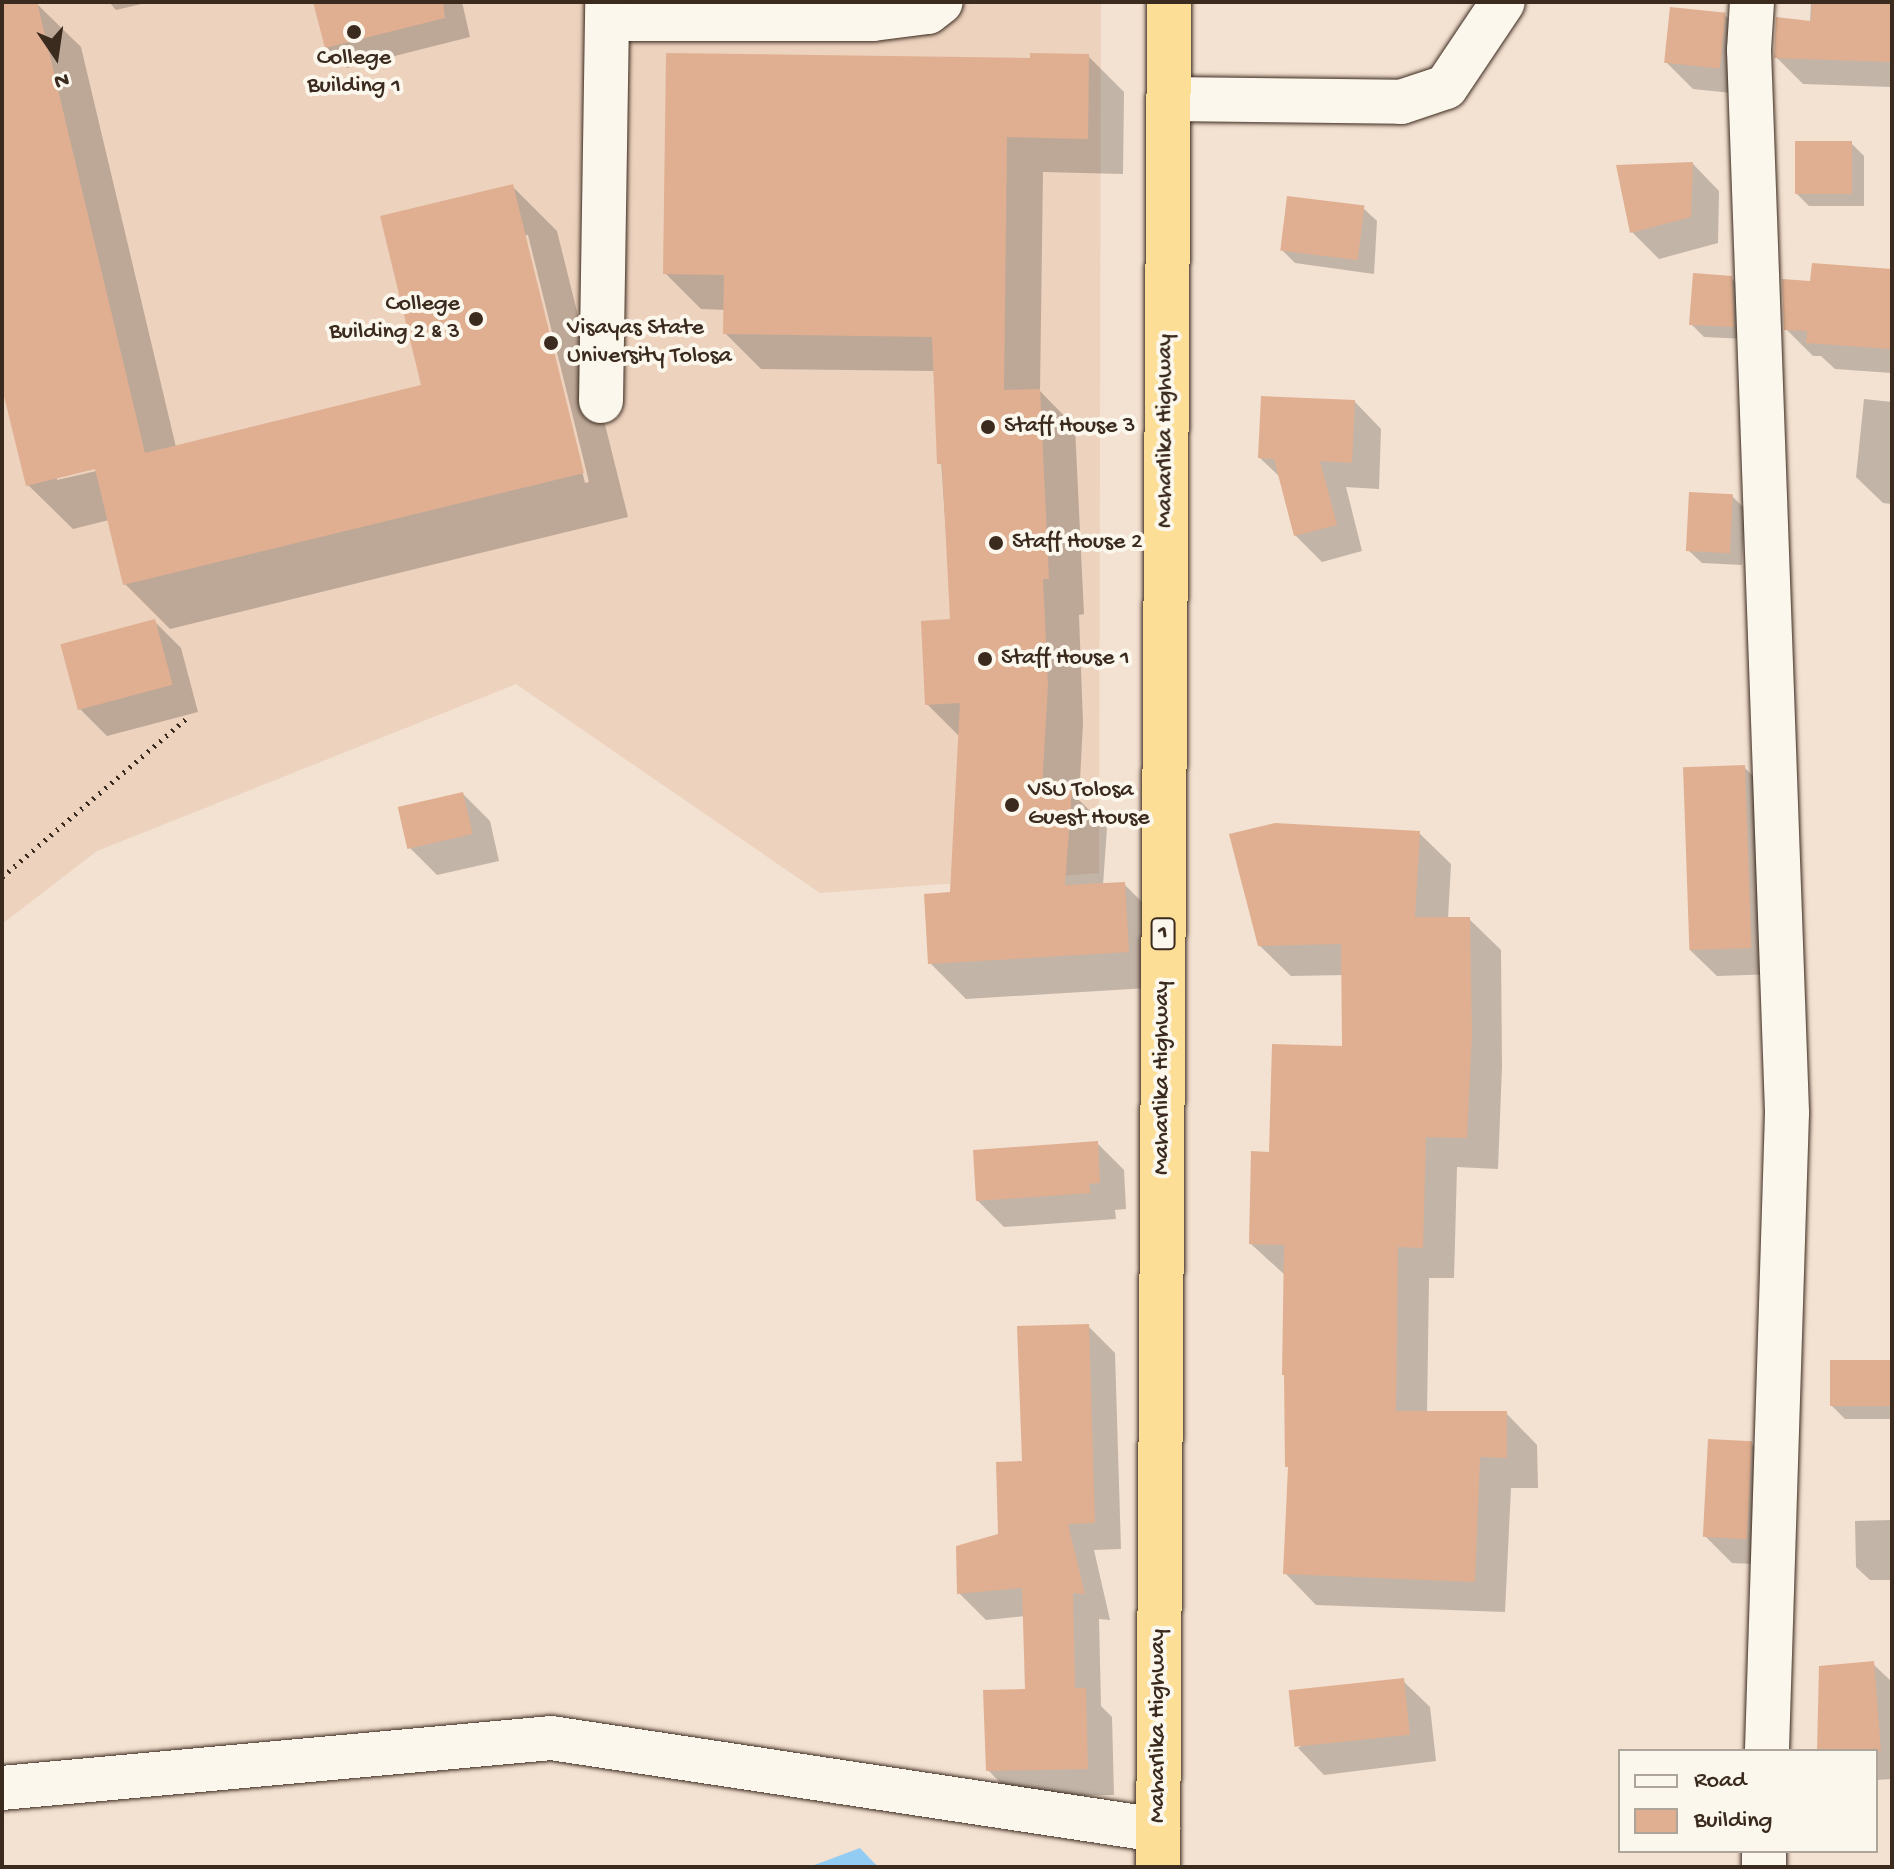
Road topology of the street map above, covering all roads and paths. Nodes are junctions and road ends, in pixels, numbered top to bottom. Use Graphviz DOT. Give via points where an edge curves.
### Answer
graph roads {
  1 [pos="941,2"];
  2 [pos="1169,2"];
  3 [pos="1503,2"];
  4 [pos="1752,2"];
  5 [pos="607,10"];
  6 [pos="1168,99"];
  7 [pos="601,401"];
  8 [pos="186,719"];
  9 [pos="2,877"];
  10 [pos="1767,1749"];
  11 [pos="2,1788"];
  12 [pos="1158,1849"];
  1 -- 5 [label="street" via="928,12 873,19"];
  2 -- 6 [label="highway, Maharlika Highway / 1"];
  3 -- 6 [label="street" via="1446,87 1401,102"];
  4 -- 10 [label="street" via="1749,66 1787,1113"];
  5 -- 7 [label="street"];
  6 -- 12 [label="highway, Maharlika Highway / 1"];
  8 -- 9 [label="path"];
  11 -- 12 [label="street" via="551,1738"];
}
